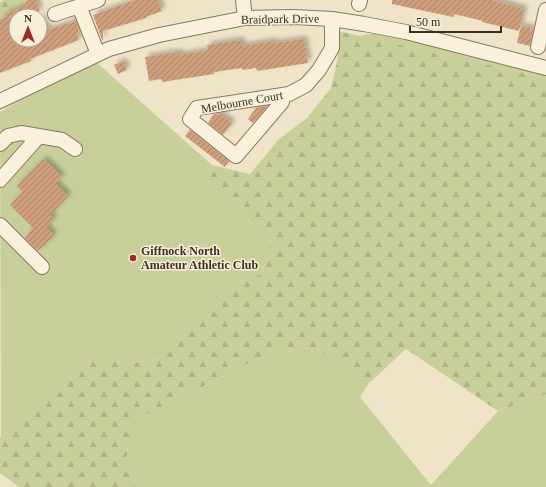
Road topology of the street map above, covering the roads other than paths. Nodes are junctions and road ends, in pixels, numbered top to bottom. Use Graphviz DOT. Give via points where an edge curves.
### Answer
graph roads {
  1 [pos="98,0"];
  2 [pos="243,0"];
  3 [pos="79,6"];
  4 [pos="546,10"];
  5 [pos="55,14"];
  6 [pos="245,18"];
  7 [pos="332,19"];
  8 [pos="538,47"];
  9 [pos="98,54"];
  10 [pos="546,68"];
  11 [pos="283,95"];
  12 [pos="0,101"];
  13 [pos="39,136"];
  14 [pos="0,144"];
  15 [pos="75,150"];
  16 [pos="0,180"];
  17 [pos="0,225"];
  18 [pos="42,267"];
  1 -- 3 [label="street"];
  2 -- 6 [label="street"];
  3 -- 5 [label="street"];
  3 -- 9 [label="street"];
  4 -- 8 [label="street"];
  6 -- 7 [label="street, Braidpark Drive"];
  6 -- 9 [label="street, Braidpark Drive" via="159,35"];
  7 -- 10 [label="street, Braidpark Drive" via="406,32"];
  7 -- 11 [label="street, Melbourne Court" via="332,48 319,70 306,85"];
  9 -- 12 [label="street, Braidpark Drive"];
  11 -- 11 [label="street, Melbourne Court" via="282,102 236,156 190,119 197,108"];
  13 -- 14 [label="street" via="21,133 8,136"];
  13 -- 15 [label="street" via="62,140"];
  13 -- 16 [label="street"];
  17 -- 18 [label="street"];
}
